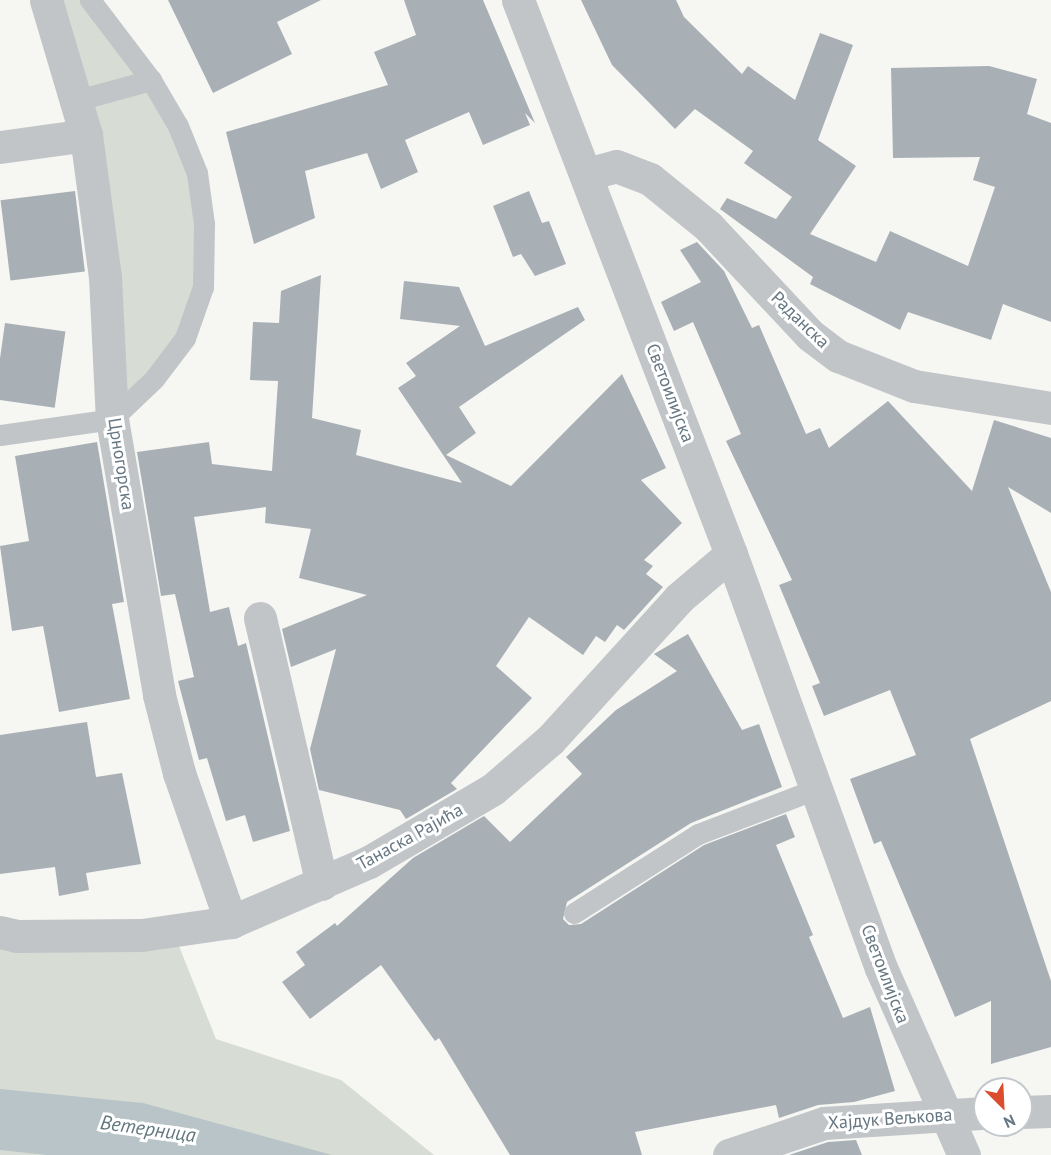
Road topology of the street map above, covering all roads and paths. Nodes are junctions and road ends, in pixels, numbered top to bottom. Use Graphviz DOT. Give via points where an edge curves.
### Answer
graph roads {
  1 [pos="46,0"];
  2 [pos="90,0"];
  3 [pos="518,0"];
  4 [pos="151,80"];
  5 [pos="78,100"];
  6 [pos="86,135"];
  7 [pos="0,147"];
  8 [pos="587,174"];
  9 [pos="1051,408"];
  10 [pos="112,419"];
  11 [pos="0,435"];
  12 [pos="731,554"];
  13 [pos="260,618"];
  14 [pos="816,789"];
  15 [pos="322,884"];
  16 [pos="574,914"];
  17 [pos="231,922"];
  18 [pos="0,932"];
  19 [pos="1051,1111"];
  20 [pos="1033,1112"];
  21 [pos="973,1113"];
  22 [pos="944,1114"];
  23 [pos="729,1155"];
  24 [pos="964,1155"];
  1 -- 5 [label="street, Црногорска"];
  2 -- 4 [label="lane"];
  3 -- 8 [label="street, Светоилијска"];
  4 -- 5 [label="lane"];
  4 -- 10 [label="lane" via="178,126 197,172 204,224 202,287 185,338 154,379"];
  5 -- 6 [label="street, Црногорска"];
  6 -- 7 [label="street"];
  6 -- 10 [label="street, Црногорска" via="105,277"];
  8 -- 9 [label="street, Раданска" via="616,166 666,190 708,225 810,335 838,356 914,386"];
  8 -- 12 [label="street, Светоилијска"];
  10 -- 11 [label="lane"];
  10 -- 17 [label="street, Црногорска" via="159,695 179,773"];
  12 -- 14 [label="street, Светоилијска"];
  12 -- 15 [label="street, Танаска Рајића" via="678,598 550,740 493,789 431,828"];
  13 -- 15 [label="street"];
  14 -- 16 [label="lane" via="698,834"];
  14 -- 22 [label="street, Светоилијска" via="881,968"];
  15 -- 17 [label="street, Танаска Рајића"];
  17 -- 18 [label="street, Танаска Рајића" via="142,935 17,936"];
  19 -- 20 [label="street"];
  21 -- 22 [label="street, Хајдук Вељкова"];
  22 -- 23 [label="street, Хајдук Вељкова" via="824,1123"];
  22 -- 24 [label="street, Светоилијска"];
}
